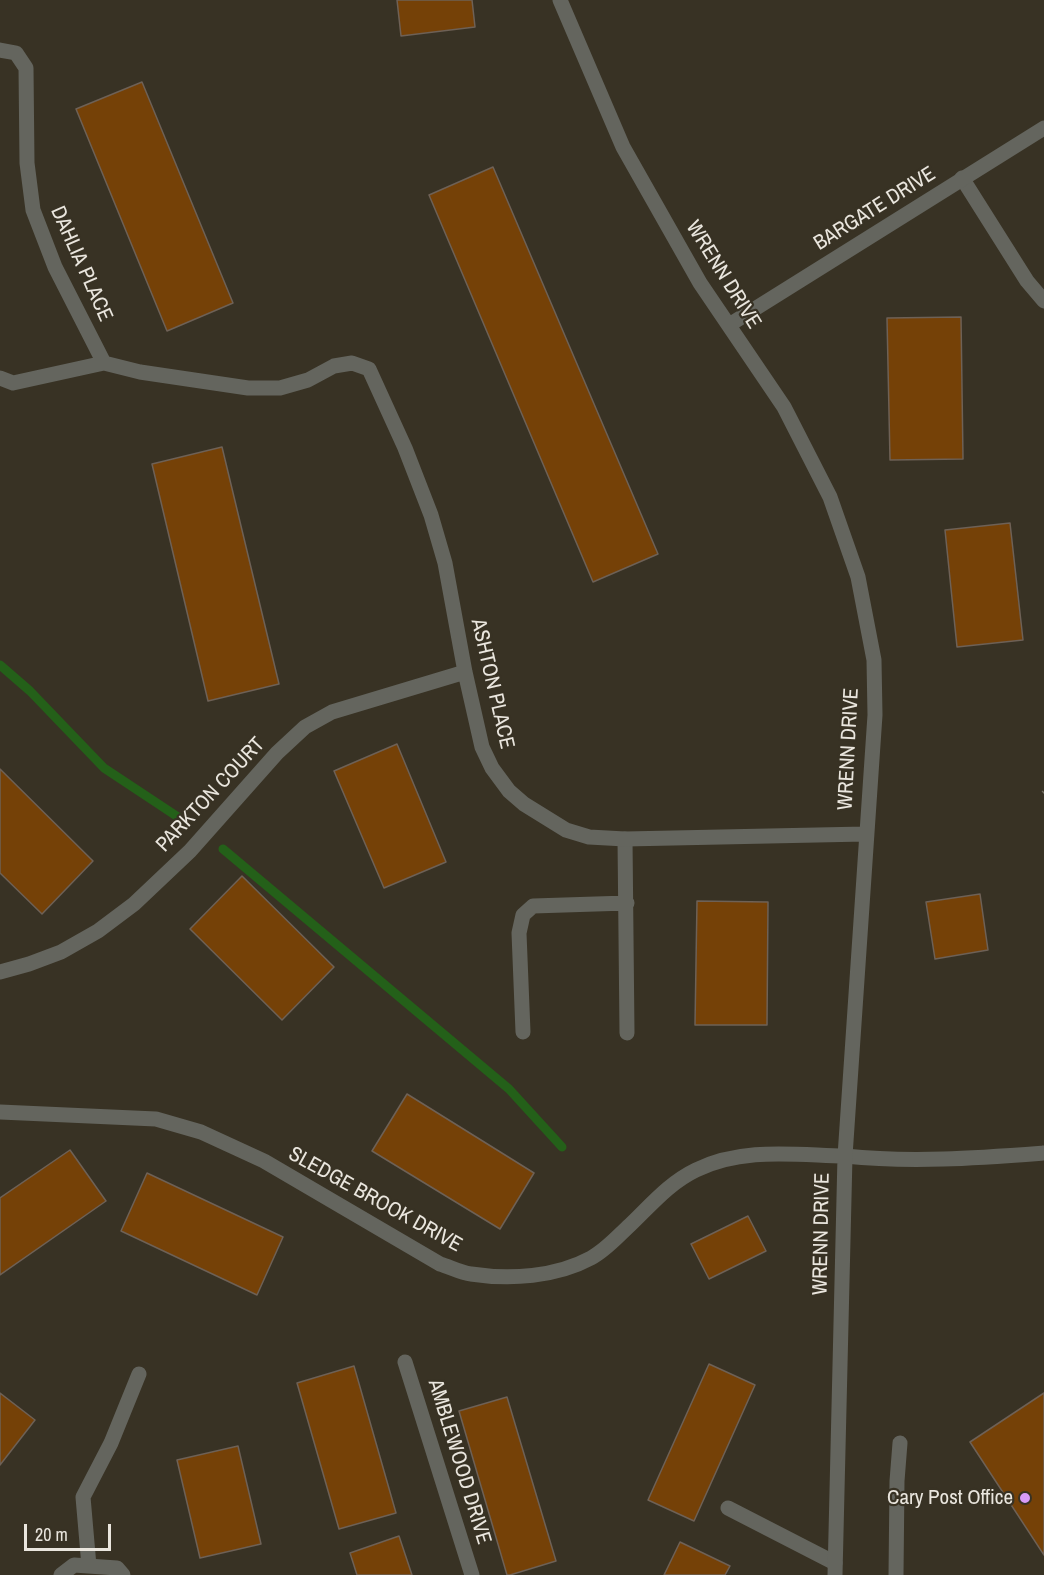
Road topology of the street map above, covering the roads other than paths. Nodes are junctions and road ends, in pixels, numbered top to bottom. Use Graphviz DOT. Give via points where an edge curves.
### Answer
graph roads {
  1 [pos="560,0"];
  2 [pos="0,51"];
  3 [pos="1044,128"];
  4 [pos="962,178"];
  5 [pos="1044,301"];
  6 [pos="729,325"];
  7 [pos="104,363"];
  8 [pos="0,378"];
  9 [pos="465,672"];
  10 [pos="865,834"];
  11 [pos="625,839"];
  12 [pos="627,903"];
  13 [pos="0,972"];
  14 [pos="523,1032"];
  15 [pos="627,1033"];
  16 [pos="0,1112"];
  17 [pos="1044,1153"];
  18 [pos="845,1156"];
  19 [pos="405,1362"];
  20 [pos="139,1374"];
  21 [pos="900,1443"];
  22 [pos="728,1509"];
  23 [pos="89,1566"];
  24 [pos="835,1569"];
  25 [pos="62,1575"];
  26 [pos="123,1575"];
  27 [pos="472,1575"];
  28 [pos="896,1575"];
  1 -- 6 [label="street, WRENN DRIVE" via="623,147 700,283"];
  2 -- 7 [label="street, DAHLIA PLACE" via="15,53 26,68 27,163 33,210 55,267"];
  3 -- 4 [label="street, BARGATE DRIVE"];
  4 -- 5 [label="street" via="1027,281"];
  4 -- 6 [label="street, BARGATE DRIVE"];
  6 -- 10 [label="street, WRENN DRIVE" via="784,407 833,505 858,577 874,660"];
  7 -- 8 [label="street" via="13,383"];
  7 -- 9 [label="street, ASHTON PLACE" via="248,388 280,388 308,380 334,366 352,363 369,369 431,515 445,563"];
  9 -- 11 [label="street, ASHTON PLACE" via="482,747 509,791 566,830 589,837"];
  9 -- 13 [label="street, PARKTON COURT" via="332,712 305,727 190,851 134,904 98,932 61,952"];
  10 -- 11 [label="street, ASHTON PLACE"];
  10 -- 18 [label="street, WRENN DRIVE"];
  11 -- 12 [label="street"];
  12 -- 14 [label="street" via="533,906 522,915 519,933"];
  12 -- 15 [label="street"];
  16 -- 18 [label="street, SLEDGE BROOK DRIVE" via="156,1119 201,1132 264,1161 440,1264 469,1274 556,1272 592,1257 667,1188 695,1170 721,1160 749,1154"];
  17 -- 18 [label="street, SLEDGE BROOK DRIVE" via="949,1160"];
  18 -- 24 [label="street, WRENN DRIVE"];
  19 -- 27 [label="street, AMBLEWOOD DRIVE"];
  20 -- 23 [label="street" via="111,1443 83,1497"];
  21 -- 28 [label="street"];
  22 -- 24 [label="street"];
  23 -- 25 [label="street" via="74,1565"];
  23 -- 26 [label="street" via="117,1568"];
}
